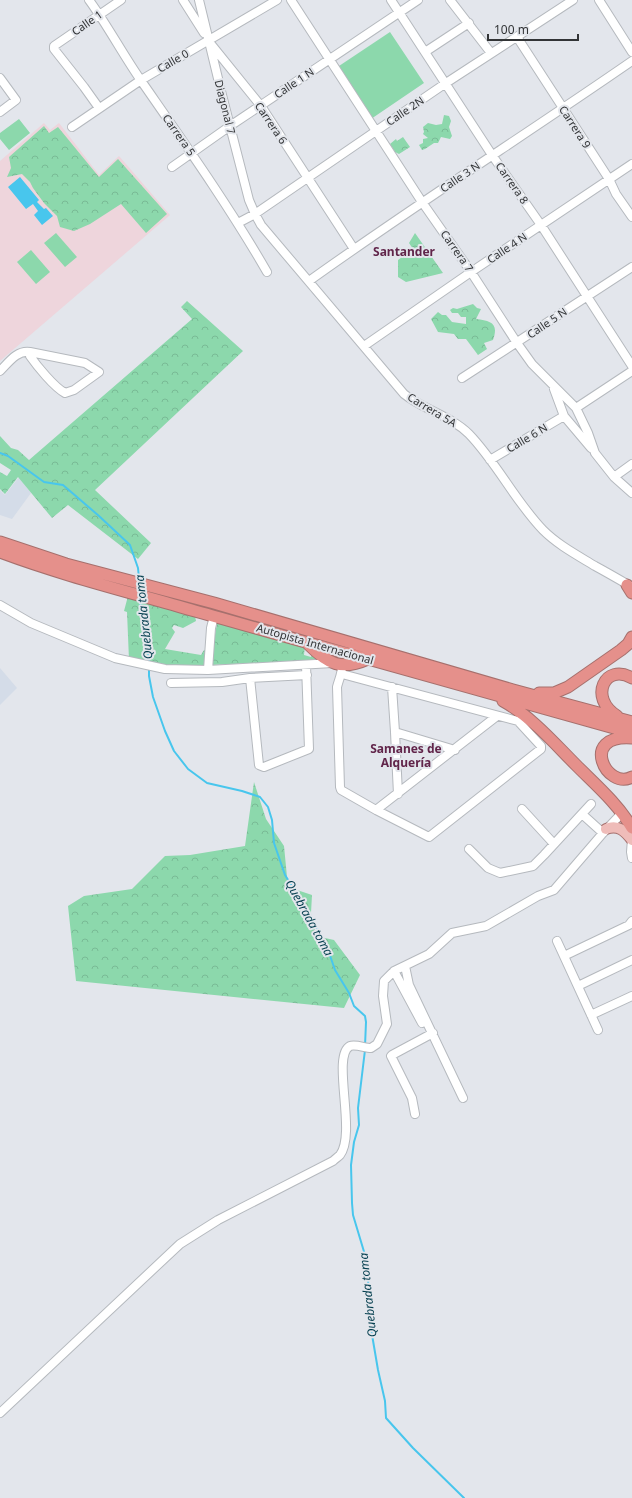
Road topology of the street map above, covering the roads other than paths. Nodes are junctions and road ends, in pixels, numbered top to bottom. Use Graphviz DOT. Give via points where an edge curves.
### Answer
graph roads {
  1 [pos="89,0"];
  2 [pos="121,0"];
  3 [pos="183,0"];
  4 [pos="199,0"];
  5 [pos="277,0"];
  6 [pos="290,0"];
  7 [pos="391,0"];
  8 [pos="418,0"];
  9 [pos="450,0"];
  10 [pos="573,0"];
  11 [pos="600,0"];
  12 [pos="400,12"];
  13 [pos="99,14"];
  14 [pos="469,23"];
  15 [pos="517,37"];
  16 [pos="208,41"];
  17 [pos="425,52"];
  18 [pos="632,52"];
  19 [pos="492,53"];
  20 [pos="329,59"];
  21 [pos="632,61"];
  22 [pos="0,78"];
  23 [pos="141,80"];
  24 [pos="446,83"];
  25 [pos="261,106"];
  26 [pos="99,108"];
  27 [pos="564,108"];
  28 [pos="0,112"];
  29 [pos="230,126"];
  30 [pos="72,127"];
  31 [pos="375,131"];
  32 [pos="192,153"];
  33 [pos="492,155"];
  34 [pos="632,164"];
  35 [pos="172,167"];
  36 [pos="308,178"];
  37 [pos="609,179"];
  38 [pos="422,202"];
  39 [pos="255,214"];
  40 [pos="632,217"];
  41 [pos="238,223"];
  42 [pos="541,225"];
  43 [pos="354,249"];
  44 [pos="632,267"];
  45 [pos="267,272"];
  46 [pos="471,272"];
  47 [pos="309,281"];
  48 [pos="586,296"];
  49 [pos="518,343"];
  50 [pos="364,346"];
  51 [pos="30,352"];
  52 [pos="632,366"];
  53 [pos="0,371"];
  54 [pos="632,371"];
  55 [pos="462,378"];
  56 [pos="553,387"];
  57 [pos="576,408"];
  58 [pos="564,416"];
  59 [pos="595,452"];
  60 [pos="490,460"];
  61 [pos="632,464"];
  62 [pos="614,477"];
  63 [pos="632,493"];
  64 [pos="0,542"];
  65 [pos="0,552"];
  66 [pos="631,589"];
  67 [pos="0,605"];
  68 [pos="214,616"];
  69 [pos="632,638"];
  70 [pos="306,642"];
  71 [pos="368,659"];
  72 [pos="306,665"];
  73 [pos="339,668"];
  74 [pos="208,670"];
  75 [pos="307,674"];
  76 [pos="250,678"];
  77 [pos="632,678"];
  78 [pos="171,683"];
  79 [pos="392,687"];
  80 [pos="513,690"];
  81 [pos="487,692"];
  82 [pos="497,716"];
  83 [pos="628,729"];
  84 [pos="395,732"];
  85 [pos="456,750"];
  86 [pos="632,777"];
  87 [pos="398,794"];
  88 [pos="522,809"];
  89 [pos="376,810"];
  90 [pos="622,813"];
  91 [pos="632,828"];
  92 [pos="605,831"];
  93 [pos="632,839"];
  94 [pos="554,844"];
  95 [pos="470,849"];
  96 [pos="632,858"];
  97 [pos="631,926"];
  98 [pos="557,941"];
  99 [pos="564,956"];
  100 [pos="632,960"];
  101 [pos="405,966"];
  102 [pos="394,971"];
  103 [pos="578,986"];
  104 [pos="632,996"];
  105 [pos="417,1006"];
  106 [pos="591,1015"];
  107 [pos="598,1030"];
  108 [pos="432,1036"];
  109 [pos="463,1098"];
  110 [pos="415,1114"];
  111 [pos="0,1413"];
  1 -- 13 [label="street, Carrera 5"];
  2 -- 13 [label="street, Calle 1"];
  3 -- 16 [label="street, Carrera 6"];
  4 -- 16 [label="street, Diagonal 7"];
  5 -- 16 [label="street, Calle 0"];
  6 -- 20 [label="street, Carrera 7"];
  7 -- 12 [label="street, Carrera 8"];
  8 -- 12 [label="street, Calle 1 N"];
  9 -- 14 [label="street"];
  10 -- 15 [label="street, Calle 2N"];
  11 -- 18 [label="street"];
  12 -- 17 [label="street, Carrera 8"];
  12 -- 20 [label="street, Calle 1 N"];
  13 -- 23 [label="street, Carrera 5"];
  13 -- 26 [label="street, Calle 1" via="54,46"];
  14 -- 17 [label="street"];
  14 -- 19 [label="street"];
  15 -- 19 [label="street, Calle 2N"];
  15 -- 27 [label="street, Carrera 9"];
  16 -- 23 [label="street, Calle 0"];
  16 -- 25 [label="street, Carrera 6"];
  16 -- 29 [label="street, Diagonal 7"];
  17 -- 24 [label="street, Carrera 8"];
  19 -- 24 [label="street, Calle 2N"];
  20 -- 25 [label="street, Calle 1 N"];
  20 -- 31 [label="street, Carrera 7"];
  21 -- 27 [label="street, Calle 3 N"];
  22 -- 28 [label="street" via="16,100"];
  23 -- 26 [label="street, Calle 0"];
  23 -- 32 [label="street, Carrera 5"];
  24 -- 31 [label="street, Calle 2N"];
  24 -- 33 [label="street, Carrera 8"];
  25 -- 29 [label="street, Calle 1 N"];
  25 -- 36 [label="street, Carrera 6"];
  26 -- 30 [label="street, Calle 0"];
  27 -- 33 [label="street, Calle 3 N"];
  27 -- 37 [label="street, Carrera 9"];
  29 -- 32 [label="street, Calle 1 N"];
  29 -- 39 [label="street, Diagonal 7"];
  31 -- 36 [label="street, Calle 2N"];
  31 -- 38 [label="street, Carrera 7"];
  32 -- 35 [label="street, Calle 1 N"];
  32 -- 41 [label="street, Carrera 5"];
  33 -- 38 [label="street, Calle 3 N"];
  33 -- 42 [label="street, Carrera 8"];
  34 -- 37 [label="street, Calle 4 N"];
  36 -- 39 [label="street, Calle 2N"];
  36 -- 43 [label="street, Carrera 6"];
  37 -- 40 [label="street, Carrera 9"];
  37 -- 42 [label="street, Calle 4 N"];
  38 -- 43 [label="street, Calle 3 N"];
  38 -- 46 [label="street, Carrera 7"];
  39 -- 41 [label="street, Calle 2N"];
  39 -- 47 [label="street, Carrera 5A" via="265,230"];
  41 -- 45 [label="street, Carrera 5"];
  42 -- 46 [label="street, Calle 4 N"];
  42 -- 48 [label="street, Carrera 8"];
  43 -- 47 [label="street, Calle 3 N"];
  44 -- 48 [label="street, Calle 5 N"];
  46 -- 49 [label="street, Carrera 7"];
  46 -- 50 [label="street, Calle 4 N"];
  47 -- 50 [label="street, Carrera 5A"];
  48 -- 49 [label="street, Calle 5 N"];
  48 -- 52 [label="street, Carrera 8"];
  49 -- 55 [label="street, Calle 5 N"];
  49 -- 56 [label="street, Carrera 7" via="532,364"];
  50 -- 60 [label="street, Carrera 5A" via="404,394 459,426"];
  51 -- 51 [label="street" via="85,362 99,372 74,390 65,392 30,356"];
  51 -- 53 [label="street" via="16,355"];
  54 -- 57 [label="street"];
  56 -- 57 [label="street, Carrera 7"];
  56 -- 58 [label="street"];
  57 -- 59 [label="street, Carrera 7"];
  58 -- 59 [label="street"];
  58 -- 60 [label="street, Calle 6 N"];
  59 -- 62 [label="street, Carrera 7"];
  60 -- 66 [label="street, Carrera 5A" via="532,517 548,534 573,553"];
  61 -- 62 [label="street"];
  62 -- 63 [label="street, Carrera 7"];
  64 -- 80 [label="highway, Autopista Internacional" via="66,564 214,603"];
  65 -- 68 [label="highway, Autopista Internacional" via="49,569"];
  67 -- 74 [label="street" via="31,623 115,658 165,669"];
  68 -- 70 [label="highway, Autopista Internacional"];
  68 -- 74 [label="street"];
  69 -- 80 [label="highway" via="621,650 563,690 547,693"];
  70 -- 71 [label="highway, Autopista Internacional"];
  70 -- 73 [label="highway"];
  71 -- 73 [label="highway"];
  71 -- 81 [label="highway, Autopista Internacional"];
  72 -- 73 [label="street"];
  72 -- 74 [label="street"];
  72 -- 75 [label="street"];
  73 -- 79 [label="street"];
  73 -- 89 [label="street" via="337,687 340,787 344,792"];
  75 -- 76 [label="street"];
  75 -- 76 [label="street" via="309,749 264,767 259,765"];
  76 -- 78 [label="street" via="222,682"];
  77 -- 83 [label="highway" via="624,674 614,675 606,680 602,690 602,699 606,707"];
  79 -- 82 [label="street"];
  79 -- 84 [label="street"];
  80 -- 83 [label="highway, Autopista Internacional"];
  81 -- 83 [label="highway, Autopista Internacional"];
  81 -- 90 [label="highway" via="528,719"];
  82 -- 85 [label="street"];
  82 -- 89 [label="street" via="522,724 541,746 539,752 429,837"];
  83 -- 86 [label="highway" via="606,743 601,758 605,768 615,777 622,780"];
  84 -- 85 [label="street"];
  84 -- 87 [label="street"];
  85 -- 87 [label="street"];
  87 -- 89 [label="street"];
  88 -- 94 [label="street"];
  90 -- 91 [label="highway"];
  90 -- 92 [label="street"];
  92 -- 93 [label="main road" via="614,827 619,828"];
  92 -- 94 [label="street" via="586,809"];
  92 -- 101 [label="street" via="554,890 538,896 486,926 452,933 429,954"];
  93 -- 96 [label="street"];
  94 -- 95 [label="street" via="533,866 500,873 488,868"];
  97 -- 99 [label="street"];
  98 -- 99 [label="street"];
  99 -- 103 [label="street"];
  100 -- 103 [label="street"];
  101 -- 102 [label="street"];
  101 -- 105 [label="street"];
  102 -- 105 [label="street"];
  102 -- 111 [label="street" via="384,981 383,996 387,1024 377,1044 371,1048 354,1045 348,1047 343,1056 347,1133 340,1156 218,1220 180,1244"];
  103 -- 106 [label="street"];
  104 -- 106 [label="street"];
  105 -- 108 [label="street"];
  106 -- 107 [label="street"];
  108 -- 109 [label="street"];
  108 -- 110 [label="street" via="391,1056 412,1098"];
}
